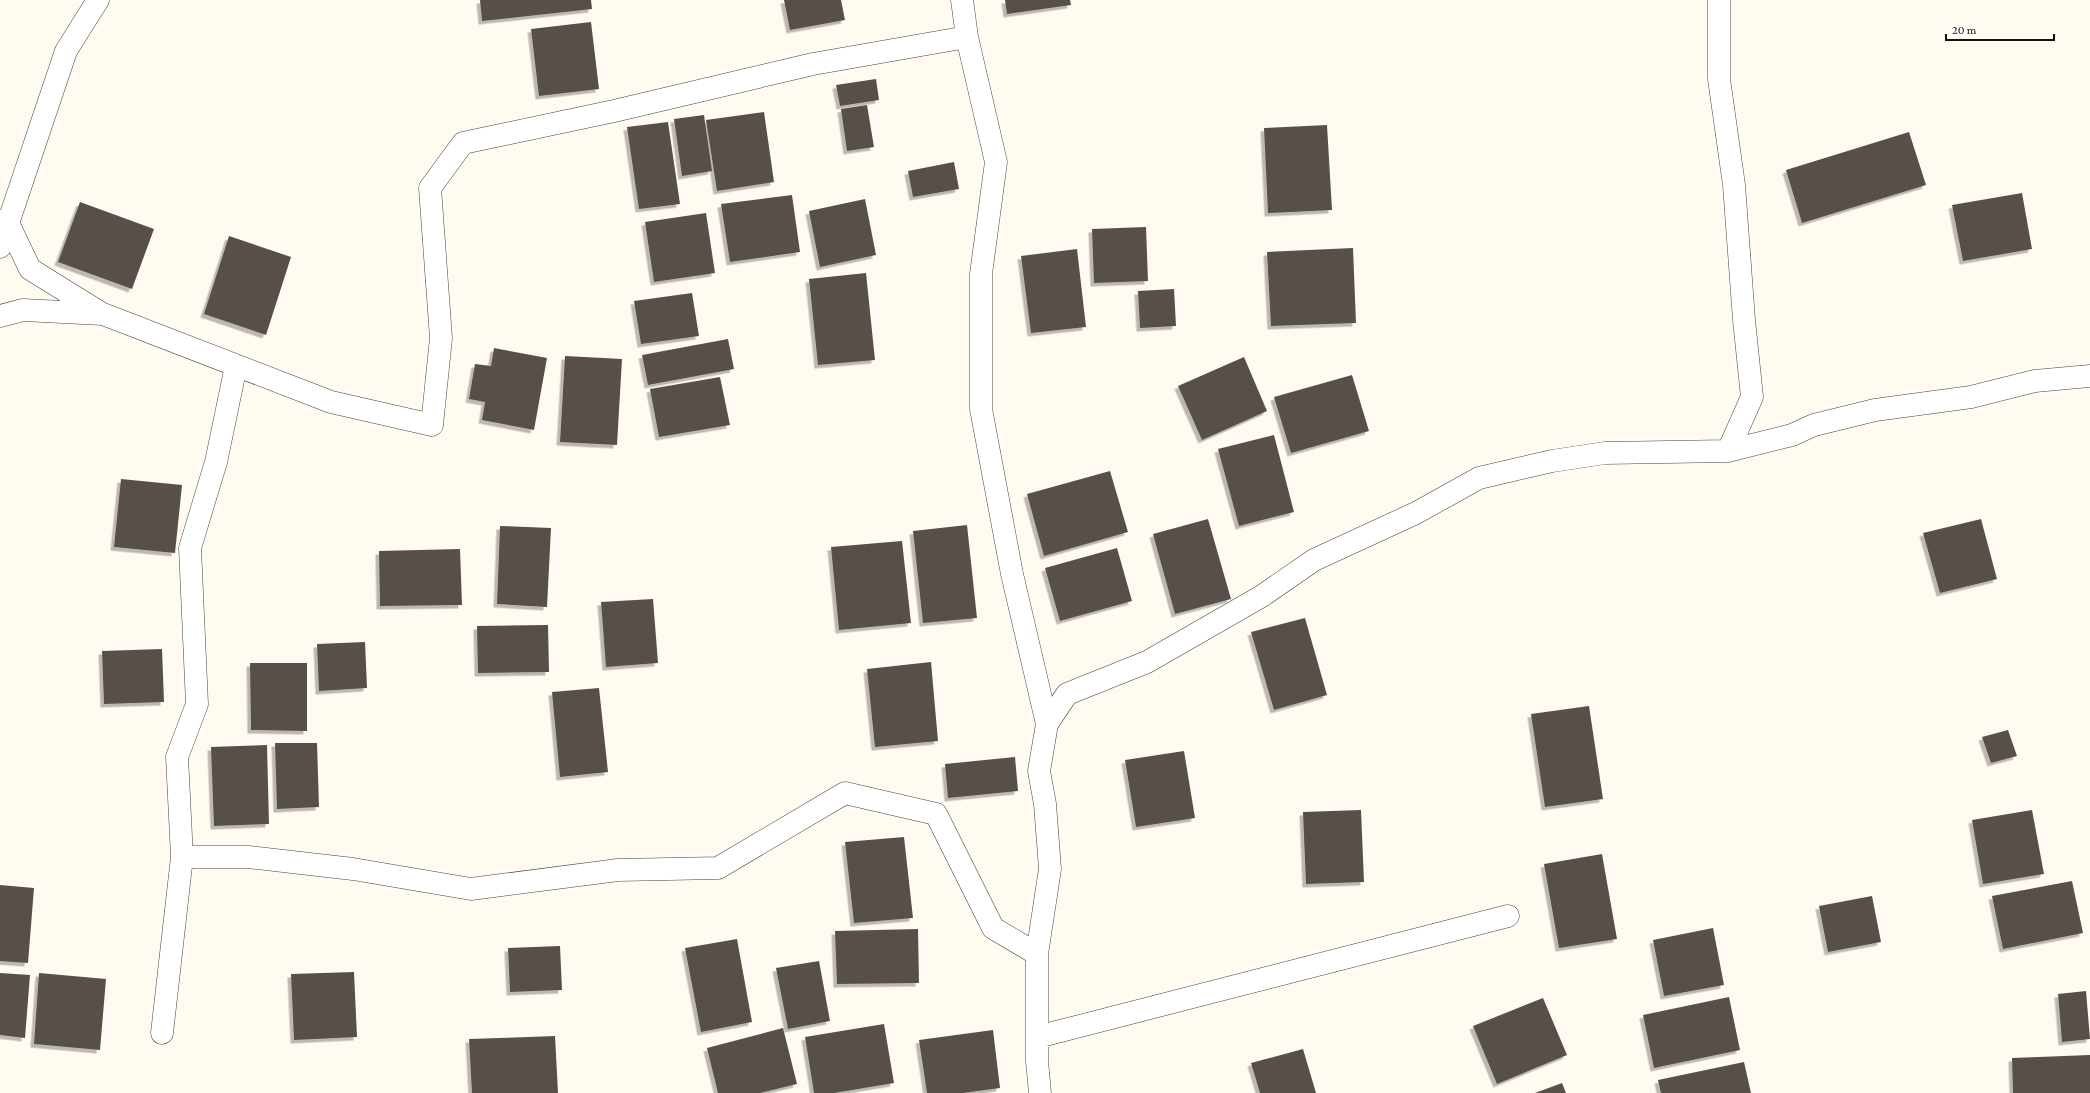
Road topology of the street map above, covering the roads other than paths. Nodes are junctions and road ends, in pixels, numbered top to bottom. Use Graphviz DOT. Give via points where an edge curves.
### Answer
graph roads {
  1 [pos="98,0"];
  2 [pos="962,0"];
  3 [pos="1718,0"];
  4 [pos="967,37"];
  5 [pos="4,222"];
  6 [pos="0,247"];
  7 [pos="103,314"];
  8 [pos="0,316"];
  9 [pos="236,366"];
  10 [pos="2090,376"];
  11 [pos="1728,451"];
  12 [pos="1047,724"];
  13 [pos="182,856"];
  14 [pos="1508,916"];
  15 [pos="1037,954"];
  16 [pos="162,1033"];
  17 [pos="1037,1037"];
  18 [pos="1040,1093"];
  1 -- 5 [label="street" via="66,51"];
  2 -- 4 [label="street"];
  3 -- 11 [label="street" via="1719,79 1734,185 1752,397"];
  4 -- 9 [label="street" via="813,64 614,111 463,142 430,188 441,338 432,425 331,402"];
  4 -- 12 [label="street" via="996,162 981,274 981,409 1012,574"];
  5 -- 6 [label="street"];
  5 -- 7 [label="street" via="30,269"];
  7 -- 8 [label="street" via="23,310"];
  7 -- 9 [label="street"];
  9 -- 13 [label="street" via="216,462 190,548 198,704 177,757"];
  10 -- 11 [label="street" via="2035,381 1971,397 1876,410 1814,425 1792,435"];
  11 -- 12 [label="street" via="1605,453 1552,461 1479,478 1416,513 1314,560 1262,596 1147,662 1067,694"];
  12 -- 15 [label="street" via="1039,772 1045,804 1050,869"];
  13 -- 15 [label="street" via="248,857 353,869 471,889 618,870 718,868 845,793 936,814 993,928"];
  13 -- 16 [label="street"];
  14 -- 17 [label="street"];
  15 -- 17 [label="street"];
  17 -- 18 [label="street"];
}
